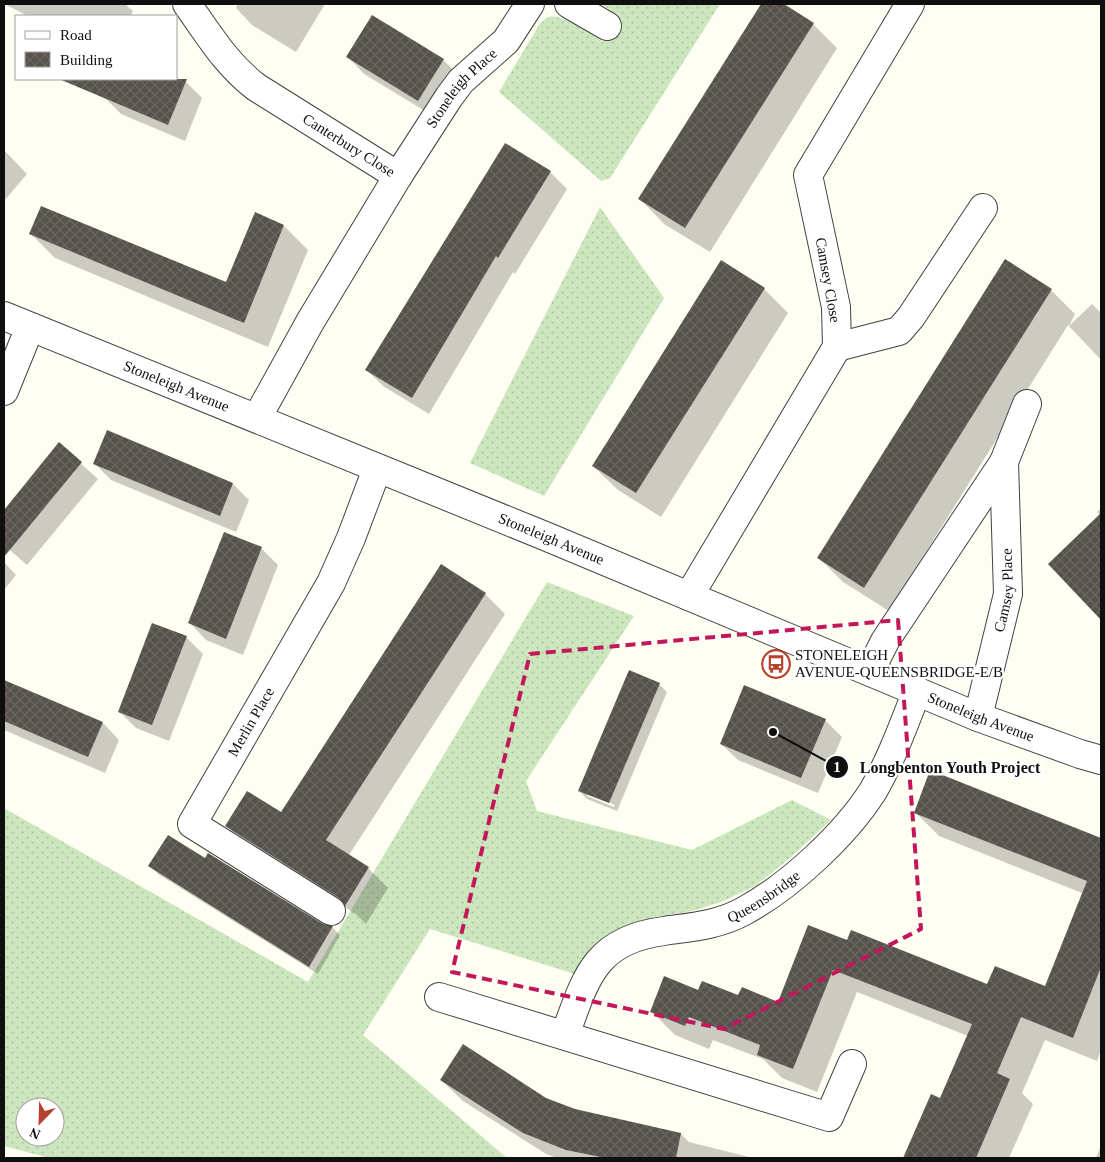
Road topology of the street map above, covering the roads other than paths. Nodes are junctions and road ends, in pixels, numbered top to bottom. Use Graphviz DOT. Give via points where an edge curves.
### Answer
graph roads {
  1 [pos="187,4"];
  2 [pos="530,4"];
  3 [pos="569,4"];
  4 [pos="910,4"];
  5 [pos="607,26"];
  6 [pos="398,176"];
  7 [pos="983,208"];
  8 [pos="4,316"];
  9 [pos="30,327"];
  10 [pos="837,347"];
  11 [pos="4,391"];
  12 [pos="1027,404"];
  13 [pos="257,418"];
  14 [pos="1004,462"];
  15 [pos="377,469"];
  16 [pos="689,596"];
  17 [pos="870,671"];
  18 [pos="917,691"];
  19 [pos="978,717"];
  20 [pos="1101,760"];
  21 [pos="331,911"];
  22 [pos="439,997"];
  23 [pos="565,1035"];
  24 [pos="852,1064"];
  1 -- 6 [label="street, Canterbury Close" via="242,76"];
  2 -- 6 [label="street, Stoneleigh Place" via="506,41 461,81"];
  3 -- 5 [label="street"];
  4 -- 10 [label="street, Camsey Close" via="808,175 836,307"];
  6 -- 13 [label="street, Canterbury Close" via="310,322"];
  7 -- 10 [label="street" via="911,317 899,330"];
  8 -- 9 [label="street, Stoneleigh Avenue"];
  9 -- 11 [label="street"];
  9 -- 13 [label="street, Stoneleigh Avenue"];
  10 -- 16 [label="street"];
  12 -- 14 [label="street"];
  13 -- 15 [label="street, Stoneleigh Avenue"];
  14 -- 17 [label="street" via="885,641"];
  14 -- 19 [label="street, Camsey Place" via="1008,594"];
  15 -- 16 [label="street, Stoneleigh Avenue"];
  15 -- 21 [label="street, Merlin Place" via="332,583 192,824"];
  16 -- 17 [label="street, Stoneleigh Avenue"];
  17 -- 18 [label="street, Stoneleigh Avenue"];
  18 -- 19 [label="street, Stoneleigh Avenue"];
  18 -- 23 [label="street, Queensbridge" via="873,789 857,814 830,844 775,891 743,912 694,928 637,936 617,946 598,963 584,984"];
  19 -- 20 [label="street, Stoneleigh Avenue"];
  22 -- 23 [label="street"];
  23 -- 24 [label="street" via="829,1117"];
}
